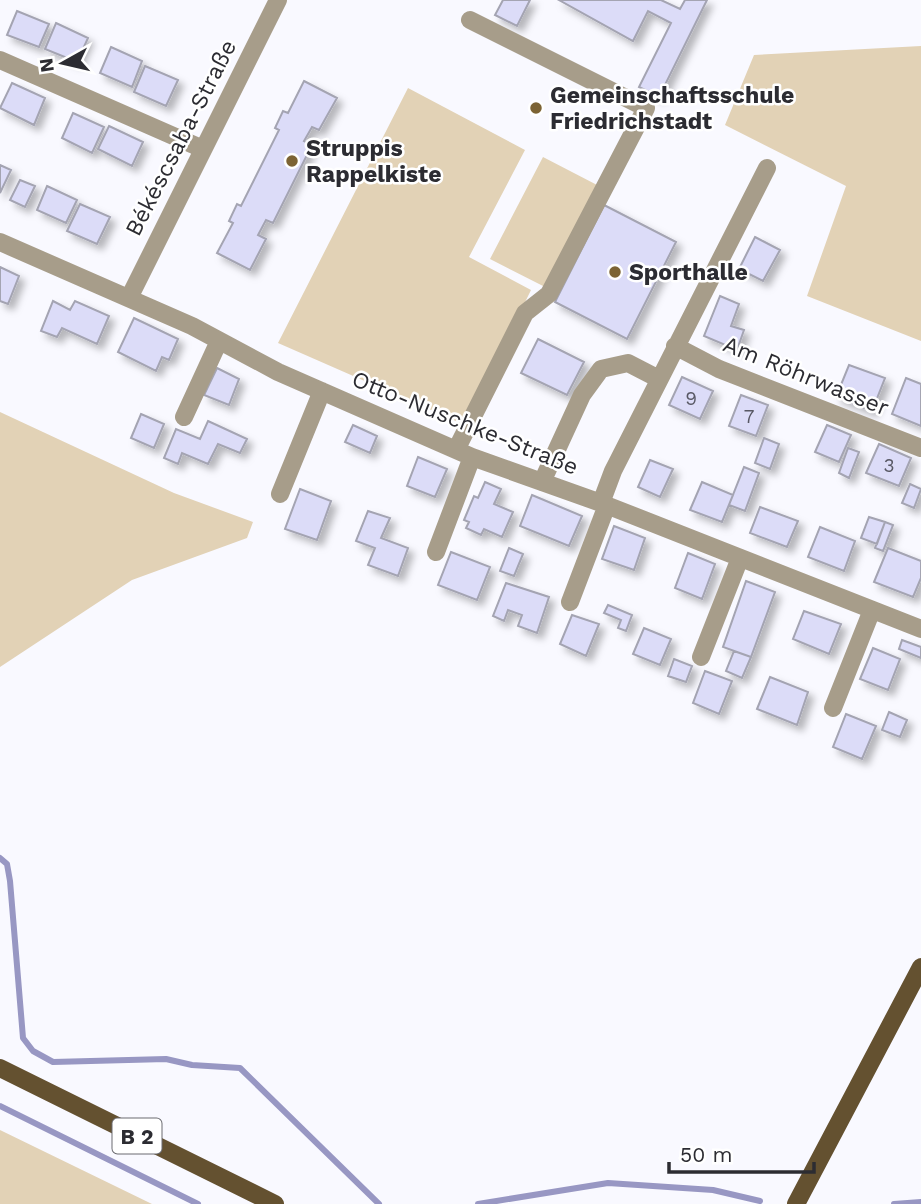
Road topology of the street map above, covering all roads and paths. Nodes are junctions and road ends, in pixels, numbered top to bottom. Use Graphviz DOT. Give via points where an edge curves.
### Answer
graph roads {
  1 [pos="278,0"];
  2 [pos="470,20"];
  3 [pos="0,60"];
  4 [pos="203,149"];
  5 [pos="767,168"];
  6 [pos="0,242"];
  7 [pos="129,298"];
  8 [pos="219,341"];
  9 [pos="675,346"];
  10 [pos="659,379"];
  11 [pos="322,391"];
  12 [pos="184,417"];
  13 [pos="921,448"];
  14 [pos="464,453"];
  15 [pos="542,482"];
  16 [pos="280,494"];
  17 [pos="604,504"];
  18 [pos="436,552"];
  19 [pos="740,558"];
  20 [pos="570,602"];
  21 [pos="872,610"];
  22 [pos="921,629"];
  23 [pos="701,657"];
  24 [pos="834,708"];
  25 [pos="921,967"];
  26 [pos="0,1068"];
  27 [pos="275,1204"];
  28 [pos="796,1204"];
  1 -- 4 [label="street, Békéscsaba-Straße"];
  2 -- 14 [label="street" via="646,108 549,294 525,313"];
  3 -- 4 [label="street"];
  4 -- 7 [label="street, Békéscsaba-Straße"];
  5 -- 9 [label="street"];
  6 -- 7 [label="street, Otto-Nuschke-Straße"];
  7 -- 8 [label="street, Otto-Nuschke-Straße"];
  8 -- 11 [label="street, Otto-Nuschke-Straße"];
  8 -- 12 [label="street"];
  9 -- 10 [label="street"];
  9 -- 13 [label="street, Am Röhrwasser" via="719,369"];
  10 -- 15 [label="street" via="628,363 601,369 582,395"];
  10 -- 17 [label="street" via="613,471"];
  11 -- 14 [label="street, Otto-Nuschke-Straße"];
  11 -- 16 [label="street"];
  14 -- 15 [label="street, Otto-Nuschke-Straße"];
  14 -- 18 [label="street"];
  15 -- 17 [label="street, Otto-Nuschke-Straße"];
  17 -- 19 [label="street, Otto-Nuschke-Straße"];
  17 -- 20 [label="street"];
  19 -- 21 [label="street, Otto-Nuschke-Straße"];
  19 -- 23 [label="street"];
  21 -- 22 [label="street, Otto-Nuschke-Straße"];
  21 -- 24 [label="street"];
  25 -- 28 [label="main road"];
  26 -- 27 [label="main road, B 2"];
}
